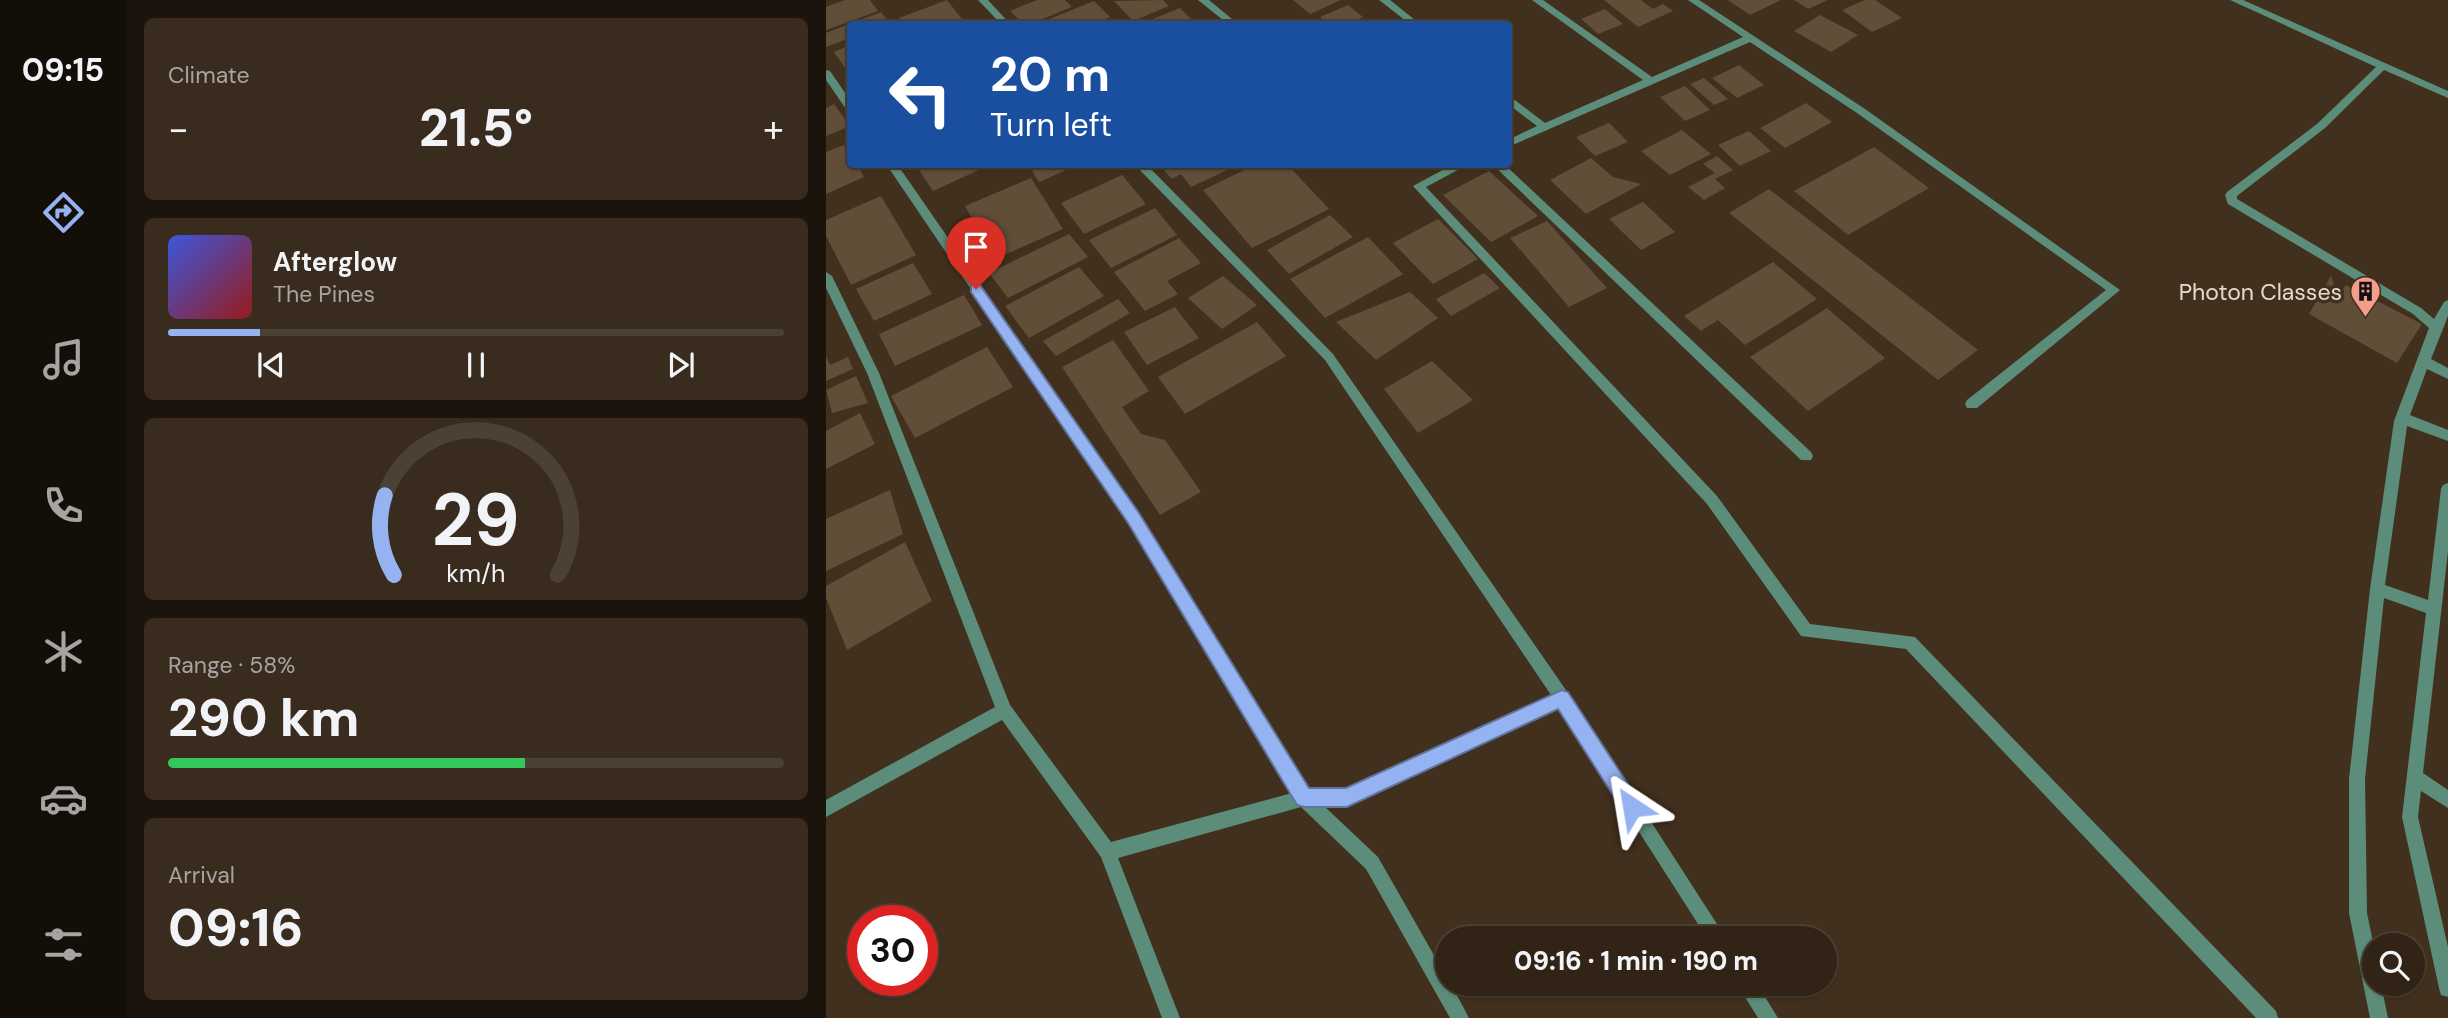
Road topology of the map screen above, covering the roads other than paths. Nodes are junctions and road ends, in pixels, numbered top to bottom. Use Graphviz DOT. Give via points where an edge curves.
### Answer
graph roads {
  1 [pos="983,0"];
  2 [pos="1203,0"];
  3 [pos="1384,0"];
  4 [pos="1537,0"];
  5 [pos="1693,0"];
  6 [pos="2235,0"];
  7 [pos="1003,21"];
  8 [pos="1229,21"];
  9 [pos="1411,21"];
  10 [pos="1750,38"];
  11 [pos="2382,66"];
  12 [pos="826,73"];
  13 [pos="1651,81"];
  14 [pos="2448,95"];
  15 [pos="1512,101"];
  16 [pos="847,103"];
  17 [pos="1544,127"];
  18 [pos="1512,142"];
  19 [pos="894,168"];
  20 [pos="1143,168"];
  21 [pos="1456,168"];
  22 [pos="1501,168"];
  23 [pos="826,276"];
  24 [pos="2448,305"];
  25 [pos="2436,327"];
  26 [pos="2424,361"];
  27 [pos="2448,374"];
  28 [pos="1972,404"];
  29 [pos="2402,418"];
  30 [pos="2448,436"];
  31 [pos="1805,457"];
  32 [pos="2448,489"];
  33 [pos="2447,512"];
  34 [pos="2377,589"];
  35 [pos="2435,609"];
  36 [pos="1562,698"];
  37 [pos="1004,710"];
  38 [pos="2415,777"];
  39 [pos="1304,798"];
  40 [pos="2448,800"];
  41 [pos="826,809"];
  42 [pos="1107,852"];
  43 [pos="1709,926"];
  44 [pos="2448,988"];
  45 [pos="1754,996"];
  46 [pos="1171,1018"];
  47 [pos="1460,1018"];
  48 [pos="1769,1018"];
  49 [pos="2269,1018"];
  50 [pos="2379,1018"];
  1 -- 7 [label="street"];
  2 -- 8 [label="street"];
  3 -- 9 [label="street"];
  4 -- 13 [label="street"];
  5 -- 10 [label="street"];
  6 -- 11 [label="street"];
  10 -- 13 [label="street"];
  10 -- 28 [label="street" via="2114,290"];
  11 -- 14 [label="street"];
  11 -- 25 [label="street" via="2320,126 2231,195 2232,201 2417,311"];
  12 -- 16 [label="street"];
  13 -- 17 [label="street"];
  15 -- 17 [label="street"];
  17 -- 18 [label="street"];
  19 -- 39 [label="street" via="1133,518"];
  20 -- 36 [label="street" via="1329,357"];
  21 -- 49 [label="street" via="1419,186 1712,500 1806,631 1910,642"];
  22 -- 31 [label="street"];
  23 -- 37 [label="street" via="873,373"];
  24 -- 25 [label="street"];
  25 -- 26 [label="street"];
  26 -- 27 [label="street"];
  26 -- 29 [label="street"];
  29 -- 30 [label="street"];
  29 -- 34 [label="street"];
  32 -- 33 [label="street"];
  33 -- 35 [label="street"];
  34 -- 35 [label="street"];
  34 -- 50 [label="street" via="2357,779 2358,913"];
  35 -- 38 [label="street"];
  36 -- 39 [label="street" via="1347,797"];
  36 -- 43 [label="street"];
  37 -- 41 [label="street"];
  37 -- 42 [label="street"];
  38 -- 40 [label="street"];
  38 -- 44 [label="street" via="2410,817"];
  39 -- 42 [label="street"];
  39 -- 47 [label="street" via="1372,863"];
  42 -- 46 [label="street"];
  45 -- 48 [label="street"];
}
